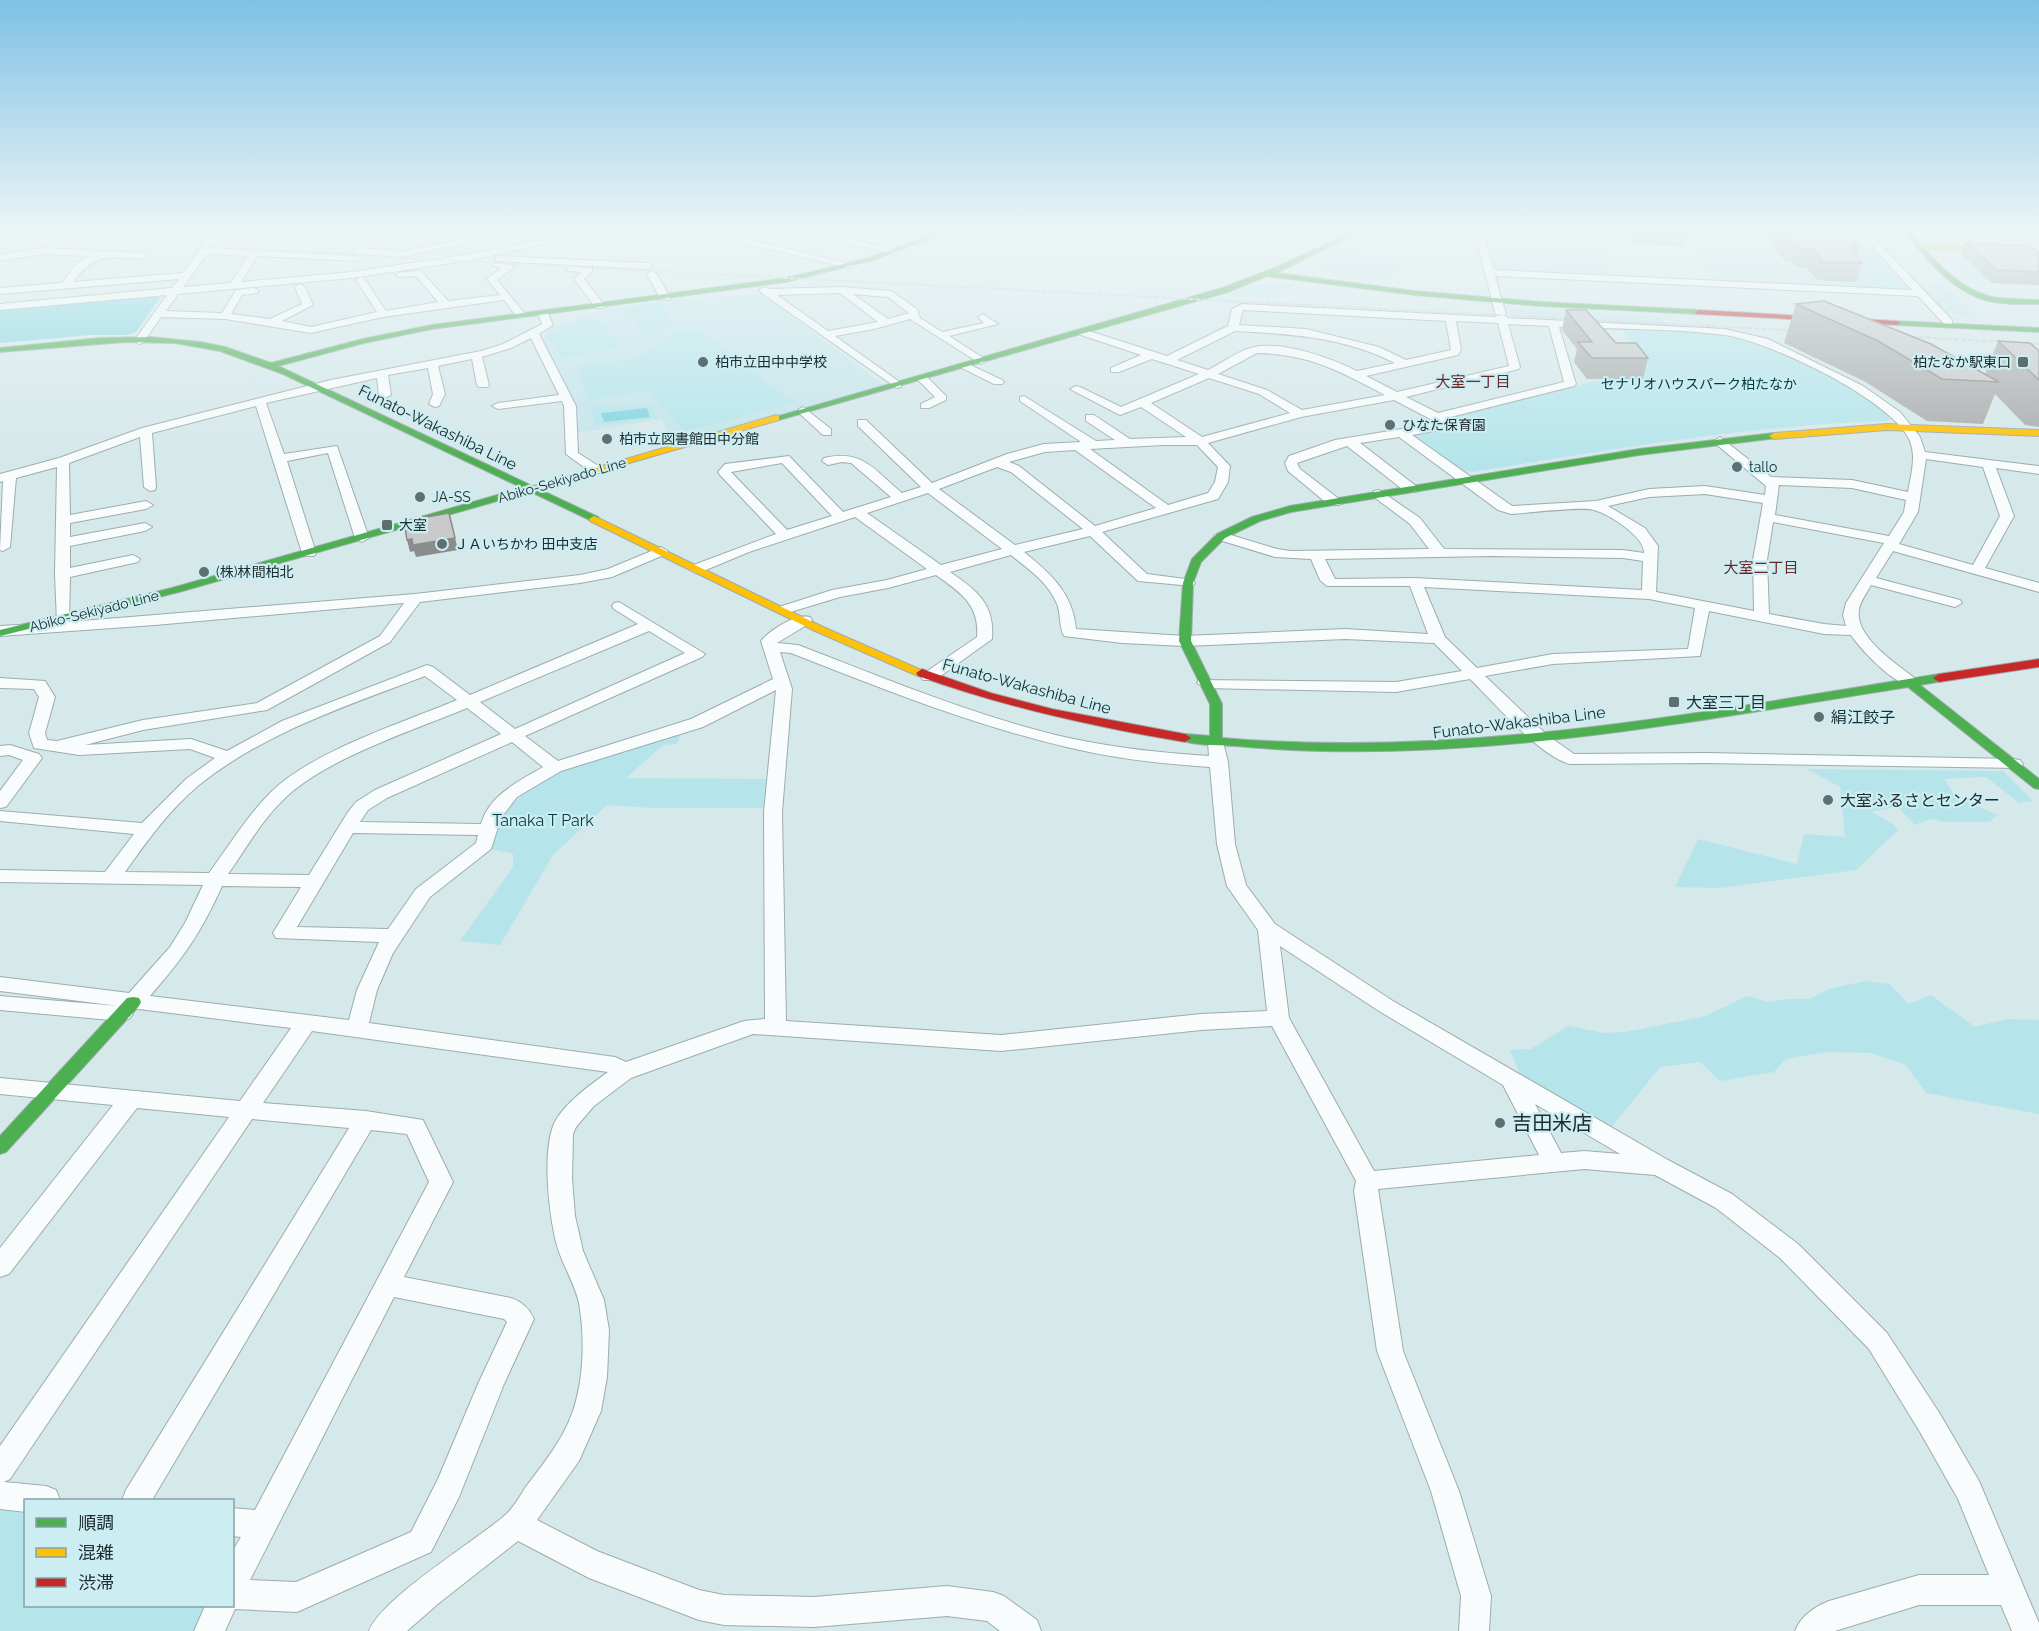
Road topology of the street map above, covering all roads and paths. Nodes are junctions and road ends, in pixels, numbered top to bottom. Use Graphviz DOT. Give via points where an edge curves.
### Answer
graph roads {
  1 [pos="163,308"];
  2 [pos="230,308"];
  3 [pos="301,308"];
  4 [pos="379,308"];
  5 [pos="419,308"];
  6 [pos="515,308"];
  7 [pos="583,308"];
  8 [pos="791,308"];
  9 [pos="866,308"];
  10 [pos="909,308"];
  11 [pos="1163,308"];
  12 [pos="1239,308"];
  13 [pos="1265,308"];
  14 [pos="1499,308"];
  15 [pos="1662,308"];
  16 [pos="1676,308"];
  17 [pos="1935,308"];
  18 [pos="2019,308"];
  19 [pos="543,313"];
  20 [pos="159,314"];
  21 [pos="383,314"];
  22 [pos="2039,314"];
  23 [pos="521,315"];
  24 [pos="914,315"];
  25 [pos="225,316"];
  26 [pos="983,317"];
  27 [pos="1450,317"];
  28 [pos="1502,320"];
  29 [pos="271,322"];
  30 [pos="885,322"];
  31 [pos="1948,322"];
  32 [pos="1553,323"];
  33 [pos="1233,328"];
  34 [pos="2039,329"];
  35 [pos="533,332"];
  36 [pos="1082,332"];
  37 [pos="828,334"];
  38 [pos="941,335"];
  39 [pos="139,341"];
  40 [pos="0,350"];
  41 [pos="1151,354"];
  42 [pos="476,355"];
  43 [pos="1168,360"];
  44 [pos="981,361"];
  45 [pos="432,363"];
  46 [pos="1405,364"];
  47 [pos="270,366"];
  48 [pos="966,366"];
  49 [pos="1115,370"];
  50 [pos="382,373"];
  51 [pos="1209,374"];
  52 [pos="1356,375"];
  53 [pos="922,378"];
  54 [pos="998,382"];
  55 [pos="483,385"];
  56 [pos="897,385"];
  57 [pos="316,387"];
  58 [pos="1076,389"];
  59 [pos="385,395"];
  60 [pos="1396,396"];
  61 [pos="566,397"];
  62 [pos="1024,399"];
  63 [pos="260,401"];
  64 [pos="1142,403"];
  65 [pos="435,404"];
  66 [pos="498,406"];
  67 [pos="925,406"];
  68 [pos="803,411"];
  69 [pos="1300,414"];
  70 [pos="1437,417"];
  71 [pos="1090,418"];
  72 [pos="862,423"];
  73 [pos="1907,426"];
  74 [pos="146,431"];
  75 [pos="827,432"];
  76 [pos="2039,433"];
  77 [pos="1403,434"];
  78 [pos="1200,441"];
  79 [pos="1720,441"];
  80 [pos="1350,442"];
  81 [pos="1127,443"];
  82 [pos="1093,445"];
  83 [pos="1078,446"];
  84 [pos="1920,456"];
  85 [pos="280,458"];
  86 [pos="828,460"];
  87 [pos="63,461"];
  88 [pos="999,463"];
  89 [pos="1988,464"];
  90 [pos="596,470"];
  91 [pos="2039,470"];
  92 [pos="5,477"];
  93 [pos="1466,480"];
  94 [pos="1768,481"];
  95 [pos="150,487"];
  96 [pos="930,488"];
  97 [pos="531,489"];
  98 [pos="1411,489"];
  99 [pos="1379,494"];
  100 [pos="900,498"];
  101 [pos="1915,498"];
  102 [pos="1770,500"];
  103 [pos="1334,502"];
  104 [pos="146,505"];
  105 [pos="1596,505"];
  106 [pos="1167,510"];
  107 [pos="857,512"];
  108 [pos="840,517"];
  109 [pos="1766,517"];
  110 [pos="63,520"];
  111 [pos="145,527"];
  112 [pos="1093,531"];
  113 [pos="784,535"];
  114 [pos="1221,536"];
  115 [pos="362,538"];
  116 [pos="62,543"];
  117 [pos="1893,543"];
  118 [pos="3,547"];
  119 [pos="1013,550"];
  120 [pos="661,551"];
  121 [pos="1439,552"];
  122 [pos="309,553"];
  123 [pos="1316,555"];
  124 [pos="1650,558"];
  125 [pos="133,559"];
  126 [pos="696,568"];
  127 [pos="1978,569"];
  128 [pos="938,570"];
  129 [pos="62,574"];
  130 [pos="1868,580"];
  131 [pos="1415,582"];
  132 [pos="1188,583"];
  133 [pos="2039,588"];
  134 [pos="1649,595"];
  135 [pos="415,598"];
  136 [pos="1955,603"];
  137 [pos="1703,605"];
  138 [pos="619,606"];
  139 [pos="784,610"];
  140 [pos="1762,617"];
  141 [pos="63,620"];
  142 [pos="805,620"];
  143 [pos="650,625"];
  144 [pos="1855,631"];
  145 [pos="4,632"];
  146 [pos="1438,639"];
  147 [pos="1185,641"];
  148 [pos="770,647"];
  149 [pos="2039,663"];
  150 [pos="1474,673"];
  151 [pos="929,677"];
  152 [pos="781,681"];
  153 [pos="0,683"];
  154 [pos="1205,683"];
  155 [pos="1911,683"];
  156 [pos="983,694"];
  157 [pos="469,701"];
  158 [pos="960,711"];
  159 [pos="513,735"];
  160 [pos="1541,739"];
  161 [pos="59,746"];
  162 [pos="0,751"];
  163 [pos="1218,752"];
  164 [pos="226,756"];
  165 [pos="555,767"];
  166 [pos="2025,768"];
  167 [pos="2039,785"];
  168 [pos="0,803"];
  169 [pos="0,816"];
  170 [pos="347,827"];
  171 [pos="147,829"];
  172 [pos="489,830"];
  173 [pos="0,876"];
  174 [pos="111,877"];
  175 [pos="215,879"];
  176 [pos="314,881"];
  177 [pos="1268,929"];
  178 [pos="394,936"];
  179 [pos="0,984"];
  180 [pos="0,1004"];
  181 [pos="127,1008"];
  182 [pos="1278,1018"];
  183 [pos="305,1024"];
  184 [pos="774,1027"];
  185 [pos="357,1029"];
  186 [pos="623,1072"];
  187 [pos="1512,1081"];
  188 [pos="0,1086"];
  189 [pos="49,1092"];
  190 [pos="131,1099"];
  191 [pos="244,1111"];
  192 [pos="366,1120"];
  193 [pos="0,1147"];
  194 [pos="1554,1162"];
  195 [pos="1660,1167"];
  196 [pos="1368,1181"];
  197 [pos="0,1267"];
  198 [pos="390,1285"];
  199 [pos="0,1470"];
  200 [pos="0,1495"];
  201 [pos="37,1499"];
  202 [pos="137,1499"];
  203 [pos="234,1522"];
  204 [pos="516,1525"];
  205 [pos="264,1526"];
  206 [pos="234,1580"];
  207 [pos="2010,1590"];
  208 [pos="234,1594"];
  209 [pos="220,1607"];
  210 [pos="209,1631"];
  211 [pos="384,1631"];
  212 [pos="1026,1631"];
  213 [pos="1474,1631"];
  214 [pos="1810,1631"];
  215 [pos="2027,1631"];
  1 -- 20 [label="street"];
  2 -- 25 [label="street"];
  3 -- 29 [label="street"];
  4 -- 21 [label="street"];
  5 -- 21 [label="street"];
  6 -- 23 [label="street"];
  7 -- 19 [label="street"];
  8 -- 37 [label="street"];
  9 -- 30 [label="street"];
  10 -- 24 [label="street"];
  11 -- 36 [label="street, Abiko-Sekiyado Line"];
  12 -- 33 [label="street"];
  13 -- 27 [label="street"];
  14 -- 28 [label="street"];
  15 -- 34 [label="street"];
  16 -- 31 [label="street"];
  17 -- 31 [label="street"];
  18 -- 22 [label="street"];
  19 -- 23 [label="street"];
  19 -- 35 [label="street" via="548,325"];
  20 -- 25 [label="street"];
  20 -- 39 [label="street"];
  21 -- 29 [label="street" via="311,330"];
  23 -- 47 [label="street" via="400,333"];
  24 -- 30 [label="street"];
  24 -- 38 [label="street"];
  25 -- 29 [label="street"];
  26 -- 38 [label="street" via="993,324"];
  27 -- 28 [label="street"];
  27 -- 46 [label="street" via="1456,352"];
  28 -- 32 [label="street"];
  28 -- 60 [label="street" via="1515,367"];
  30 -- 37 [label="street"];
  31 -- 34 [label="street"];
  32 -- 70 [label="street" via="1570,384"];
  32 -- 73 [label="street" via="1725,332 1758,339 1859,388 1884,403"];
  33 -- 43 [label="street"];
  33 -- 46 [label="street" via="1306,332 1375,350"];
  35 -- 42 [label="street" via="507,346"];
  35 -- 61 [label="street"];
  36 -- 41 [label="street"];
  36 -- 44 [label="street, Abiko-Sekiyado Line"];
  37 -- 56 [label="street"];
  38 -- 44 [label="street"];
  39 -- 40 [label="street, Funato-Wakashiba Line"];
  39 -- 47 [label="street, Funato-Wakashiba Line" via="221,349"];
  41 -- 43 [label="street"];
  41 -- 49 [label="street"];
  42 -- 45 [label="street"];
  42 -- 55 [label="street"];
  43 -- 51 [label="street"];
  44 -- 48 [label="street, Abiko-Sekiyado Line"];
  45 -- 50 [label="street"];
  45 -- 65 [label="street" via="439,394"];
  46 -- 52 [label="street"];
  47 -- 57 [label="street, Funato-Wakashiba Line"];
  48 -- 53 [label="street, Abiko-Sekiyado Line"];
  48 -- 54 [label="street"];
  50 -- 57 [label="street"];
  50 -- 59 [label="street"];
  51 -- 52 [label="street" via="1255,350 1292,353 1333,363"];
  51 -- 64 [label="street"];
  51 -- 69 [label="street" via="1263,392"];
  52 -- 60 [label="street"];
  53 -- 56 [label="street, Abiko-Sekiyado Line"];
  53 -- 67 [label="street" via="942,398"];
  56 -- 68 [label="street, Abiko-Sekiyado Line"];
  57 -- 63 [label="street"];
  57 -- 97 [label="street, Funato-Wakashiba Line"];
  58 -- 64 [label="street" via="1120,411"];
  60 -- 69 [label="street"];
  60 -- 70 [label="street"];
  61 -- 66 [label="street"];
  61 -- 90 [label="street" via="570,406 572,454"];
  62 -- 82 [label="street"];
  63 -- 74 [label="street"];
  63 -- 85 [label="street"];
  64 -- 78 [label="street"];
  68 -- 75 [label="street"];
  68 -- 90 [label="street, Abiko-Sekiyado Line"];
  69 -- 78 [label="street"];
  70 -- 77 [label="street" via="1448,425"];
  71 -- 81 [label="street"];
  72 -- 96 [label="street"];
  73 -- 76 [label="street"];
  73 -- 79 [label="street"];
  73 -- 84 [label="street"];
  74 -- 87 [label="street"];
  74 -- 95 [label="street"];
  77 -- 80 [label="street"];
  77 -- 93 [label="street"];
  78 -- 81 [label="street"];
  78 -- 106 [label="street" via="1224,466 1218,492"];
  79 -- 93 [label="street"];
  79 -- 94 [label="street"];
  80 -- 98 [label="street"];
  80 -- 103 [label="street" via="1299,455 1291,463 1294,471"];
  81 -- 82 [label="street"];
  82 -- 83 [label="street"];
  83 -- 88 [label="street" via="1044,448"];
  83 -- 106 [label="street"];
  84 -- 89 [label="street"];
  84 -- 101 [label="street"];
  85 -- 115 [label="street" via="333,449"];
  85 -- 122 [label="street"];
  86 -- 100 [label="street" via="855,460"];
  87 -- 92 [label="street"];
  87 -- 110 [label="street"];
  88 -- 96 [label="street"];
  88 -- 112 [label="street" via="1015,469"];
  89 -- 91 [label="street"];
  89 -- 127 [label="street" via="2007,516"];
  90 -- 97 [label="street, Abiko-Sekiyado Line"];
  92 -- 118 [label="street"];
  93 -- 98 [label="street"];
  93 -- 105 [label="street" via="1511,510"];
  94 -- 101 [label="street" via="1852,484"];
  94 -- 102 [label="street" via="1773,485"];
  96 -- 100 [label="street"];
  96 -- 119 [label="street"];
  97 -- 115 [label="street, Abiko-Sekiyado Line"];
  97 -- 120 [label="street, Funato-Wakashiba Line"];
  98 -- 99 [label="street"];
  99 -- 103 [label="street"];
  99 -- 121 [label="street" via="1415,521"];
  100 -- 107 [label="street"];
  101 -- 117 [label="street"];
  102 -- 105 [label="street" via="1705,490 1649,493"];
  102 -- 109 [label="street"];
  103 -- 114 [label="street" via="1273,513"];
  104 -- 110 [label="street"];
  105 -- 124 [label="street" via="1640,531 1651,546"];
  106 -- 112 [label="street"];
  107 -- 108 [label="street"];
  107 -- 128 [label="street"];
  108 -- 113 [label="street"];
  108 -- 113 [label="street" via="785,459 724,471"];
  109 -- 117 [label="street"];
  109 -- 140 [label="street" via="1760,560"];
  110 -- 116 [label="street"];
  111 -- 116 [label="street"];
  112 -- 119 [label="street"];
  112 -- 132 [label="street" via="1143,578"];
  113 -- 126 [label="street"];
  114 -- 123 [label="street" via="1275,553"];
  114 -- 132 [label="street" via="1196,561"];
  115 -- 122 [label="street, Abiko-Sekiyado Line"];
  116 -- 129 [label="street"];
  117 -- 127 [label="street"];
  117 -- 130 [label="street"];
  119 -- 128 [label="street"];
  119 -- 147 [label="street" via="1060,593 1069,615 1070,633"];
  120 -- 126 [label="street, Funato-Wakashiba Line"];
  120 -- 135 [label="street" via="600,576"];
  121 -- 123 [label="street"];
  121 -- 124 [label="street" via="1623,554"];
  122 -- 141 [label="street, Abiko-Sekiyado Line"];
  123 -- 131 [label="street" via="1332,583"];
  124 -- 134 [label="street"];
  125 -- 129 [label="street"];
  126 -- 139 [label="street, Funato-Wakashiba Line"];
  127 -- 133 [label="street"];
  128 -- 139 [label="street" via="837,593"];
  128 -- 151 [label="street" via="969,592 983,609 985,628 984,639"];
  129 -- 141 [label="street"];
  130 -- 136 [label="street"];
  130 -- 144 [label="street" via="1853,603"];
  131 -- 134 [label="street"];
  131 -- 146 [label="street"];
  132 -- 147 [label="street"];
  134 -- 137 [label="street"];
  135 -- 145 [label="street"];
  135 -- 161 [label="street" via="384,639 261,707 143,725"];
  137 -- 140 [label="street"];
  137 -- 150 [label="street" via="1695,653 1553,659"];
  138 -- 143 [label="street"];
  139 -- 142 [label="street, Funato-Wakashiba Line"];
  140 -- 144 [label="street"];
  141 -- 145 [label="street, Abiko-Sekiyado Line"];
  142 -- 148 [label="street" via="773,637"];
  142 -- 151 [label="street, Funato-Wakashiba Line"];
  143 -- 157 [label="street"];
  143 -- 159 [label="street" via="697,654"];
  144 -- 155 [label="street"];
  146 -- 147 [label="street" via="1345,634"];
  146 -- 150 [label="street"];
  147 -- 154 [label="street"];
  148 -- 152 [label="street"];
  148 -- 158 [label="street" via="793,648"];
  149 -- 155 [label="street, Funato-Wakashiba Line"];
  150 -- 154 [label="street" via="1396,687"];
  150 -- 160 [label="street"];
  151 -- 156 [label="street, Funato-Wakashiba Line"];
  152 -- 165 [label="street" via="698,723"];
  152 -- 184 [label="street" via="784,689 773,812 777,1013"];
  153 -- 161 [label="street" via="39,684 47,697 37,733 40,744"];
  154 -- 163 [label="street" via="1216,704"];
  155 -- 160 [label="street, Funato-Wakashiba Line"];
  155 -- 166 [label="street"];
  156 -- 158 [label="street"];
  156 -- 163 [label="street, Funato-Wakashiba Line" via="1062,716 1165,735"];
  157 -- 159 [label="street"];
  157 -- 164 [label="street" via="427,670 284,727"];
  157 -- 175 [label="street" via="334,758 294,782 262,812"];
  158 -- 163 [label="street" via="1070,743 1147,756"];
  159 -- 165 [label="street"];
  159 -- 170 [label="street" via="381,794 362,806"];
  160 -- 163 [label="street, Funato-Wakashiba Line" via="1467,747"];
  160 -- 166 [label="street" via="1570,759 1579,760 1707,758"];
  161 -- 164 [label="street" via="79,750 191,744"];
  162 -- 168 [label="street" via="10,750 33,758"];
  163 -- 177 [label="street" via="1226,844 1237,886"];
  164 -- 171 [label="street" via="180,793"];
  165 -- 172 [label="street" via="511,793 492,817"];
  166 -- 167 [label="street"];
  169 -- 171 [label="street"];
  170 -- 172 [label="street"];
  170 -- 176 [label="street"];
  171 -- 174 [label="street"];
  172 -- 178 [label="street" via="484,845 423,893"];
  173 -- 174 [label="street"];
  174 -- 175 [label="street"];
  175 -- 176 [label="street"];
  175 -- 181 [label="street" via="195,924 177,952"];
  176 -- 178 [label="street" via="283,933"];
  177 -- 182 [label="street"];
  177 -- 187 [label="street"];
  178 -- 185 [label="street" via="382,952"];
  179 -- 181 [label="street"];
  180 -- 181 [label="street"];
  181 -- 183 [label="street"];
  181 -- 189 [label="street"];
  182 -- 184 [label="street" via="1001,1043"];
  182 -- 196 [label="street"];
  183 -- 185 [label="street"];
  183 -- 191 [label="street"];
  184 -- 186 [label="street" via="752,1026"];
  185 -- 186 [label="street" via="615,1065"];
  186 -- 204 [label="street" via="586,1100 566,1123 562,1134 562,1216 591,1300 596,1329 594,1377 587,1411 569,1452"];
  187 -- 194 [label="street"];
  187 -- 195 [label="street"];
  188 -- 189 [label="street"];
  189 -- 190 [label="street"];
  189 -- 193 [label="street"];
  190 -- 191 [label="street"];
  190 -- 197 [label="street"];
  191 -- 192 [label="street"];
  191 -- 199 [label="street"];
  192 -- 198 [label="street" via="415,1126 441,1182"];
  192 -- 202 [label="street"];
  194 -- 195 [label="street" via="1584,1160"];
  194 -- 196 [label="street"];
  195 -- 207 [label="street" via="1724,1201 1770,1234 1878,1341 1969,1491"];
  196 -- 213 [label="street" via="1366,1191 1390,1351 1448,1502 1476,1596"];
  198 -- 205 [label="street"];
  198 -- 208 [label="street" via="511,1309 521,1319 449,1487 421,1542 297,1596"];
  200 -- 201 [label="street"];
  203 -- 205 [label="street"];
  204 -- 211 [label="street"];
  204 -- 212 [label="street" via="589,1563 699,1605 724,1610 814,1612 947,1601 993,1607"];
  205 -- 206 [label="street"];
  207 -- 214 [label="street" via="1919,1590 1829,1616"];
  207 -- 215 [label="street"];
  209 -- 210 [label="street"];
}
